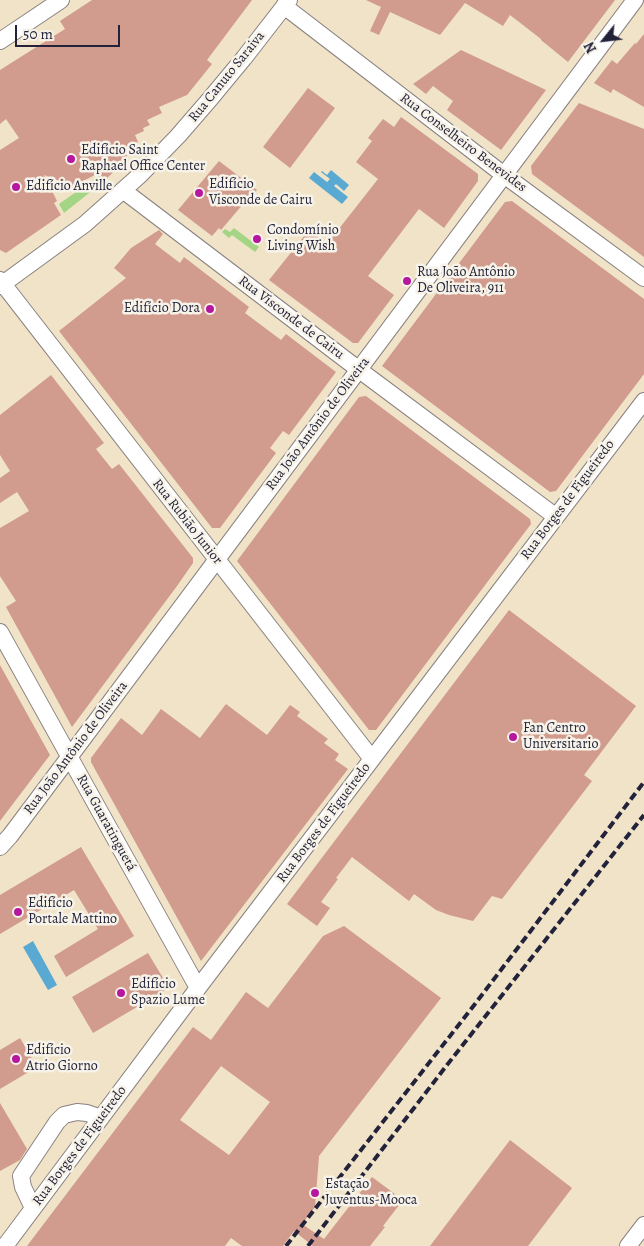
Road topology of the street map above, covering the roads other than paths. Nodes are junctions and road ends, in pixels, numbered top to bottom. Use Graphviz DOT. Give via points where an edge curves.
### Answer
graph roads {
  1 [pos="61,0"];
  2 [pos="635,0"];
  3 [pos="286,3"];
  4 [pos="0,41"];
  5 [pos="504,175"];
  6 [pos="124,191"];
  7 [pos="644,278"];
  8 [pos="1,283"];
  9 [pos="358,370"];
  10 [pos="644,400"];
  11 [pos="555,516"];
  12 [pos="216,560"];
  13 [pos="0,632"];
  14 [pos="70,757"];
  15 [pos="372,759"];
  16 [pos="0,847"];
  17 [pos="198,988"];
  18 [pos="101,1118"];
  19 [pos="33,1208"];
  20 [pos="644,1225"];
  21 [pos="5,1246"];
  22 [pos="629,1246"];
  1 -- 4 [label="street"];
  2 -- 5 [label="street, Rua João Antônio de Oliveira"];
  3 -- 5 [label="street, Rua Conselheiro Benevides"];
  3 -- 6 [label="street, Rua Canuto Saraiva" via="210,99"];
  5 -- 7 [label="street, Rua Conselheiro Benevides"];
  5 -- 9 [label="street, Rua João Antônio de Oliveira"];
  6 -- 8 [label="street, Rua Canuto Saraiva" via="85,224"];
  6 -- 9 [label="street, Rua Visconde de Cairu"];
  8 -- 12 [label="street, Rua Rubião Junior"];
  9 -- 11 [label="street, Rua Visconde de Cairu"];
  9 -- 12 [label="street, Rua João Antônio de Oliveira"];
  10 -- 11 [label="street, Rua Borges de Figueiredo"];
  11 -- 15 [label="street, Rua Borges de Figueiredo"];
  12 -- 14 [label="street, Rua João Antônio de Oliveira"];
  12 -- 15 [label="street, Rua Rubião Junior"];
  13 -- 14 [label="street, Rua Guaratinguetá"];
  14 -- 16 [label="street, Rua João Antônio de Oliveira"];
  14 -- 17 [label="street, Rua Guaratinguetá"];
  15 -- 17 [label="street, Rua Borges de Figueiredo"];
  17 -- 18 [label="street, Rua Borges de Figueiredo"];
  18 -- 19 [label="street, Rua Borges de Figueiredo"];
  18 -- 19 [label="street" via="77,1112 64,1115 57,1122 22,1176 23,1187"];
  19 -- 21 [label="street, Rua Borges de Figueiredo"];
  20 -- 22 [label="street"];
}
